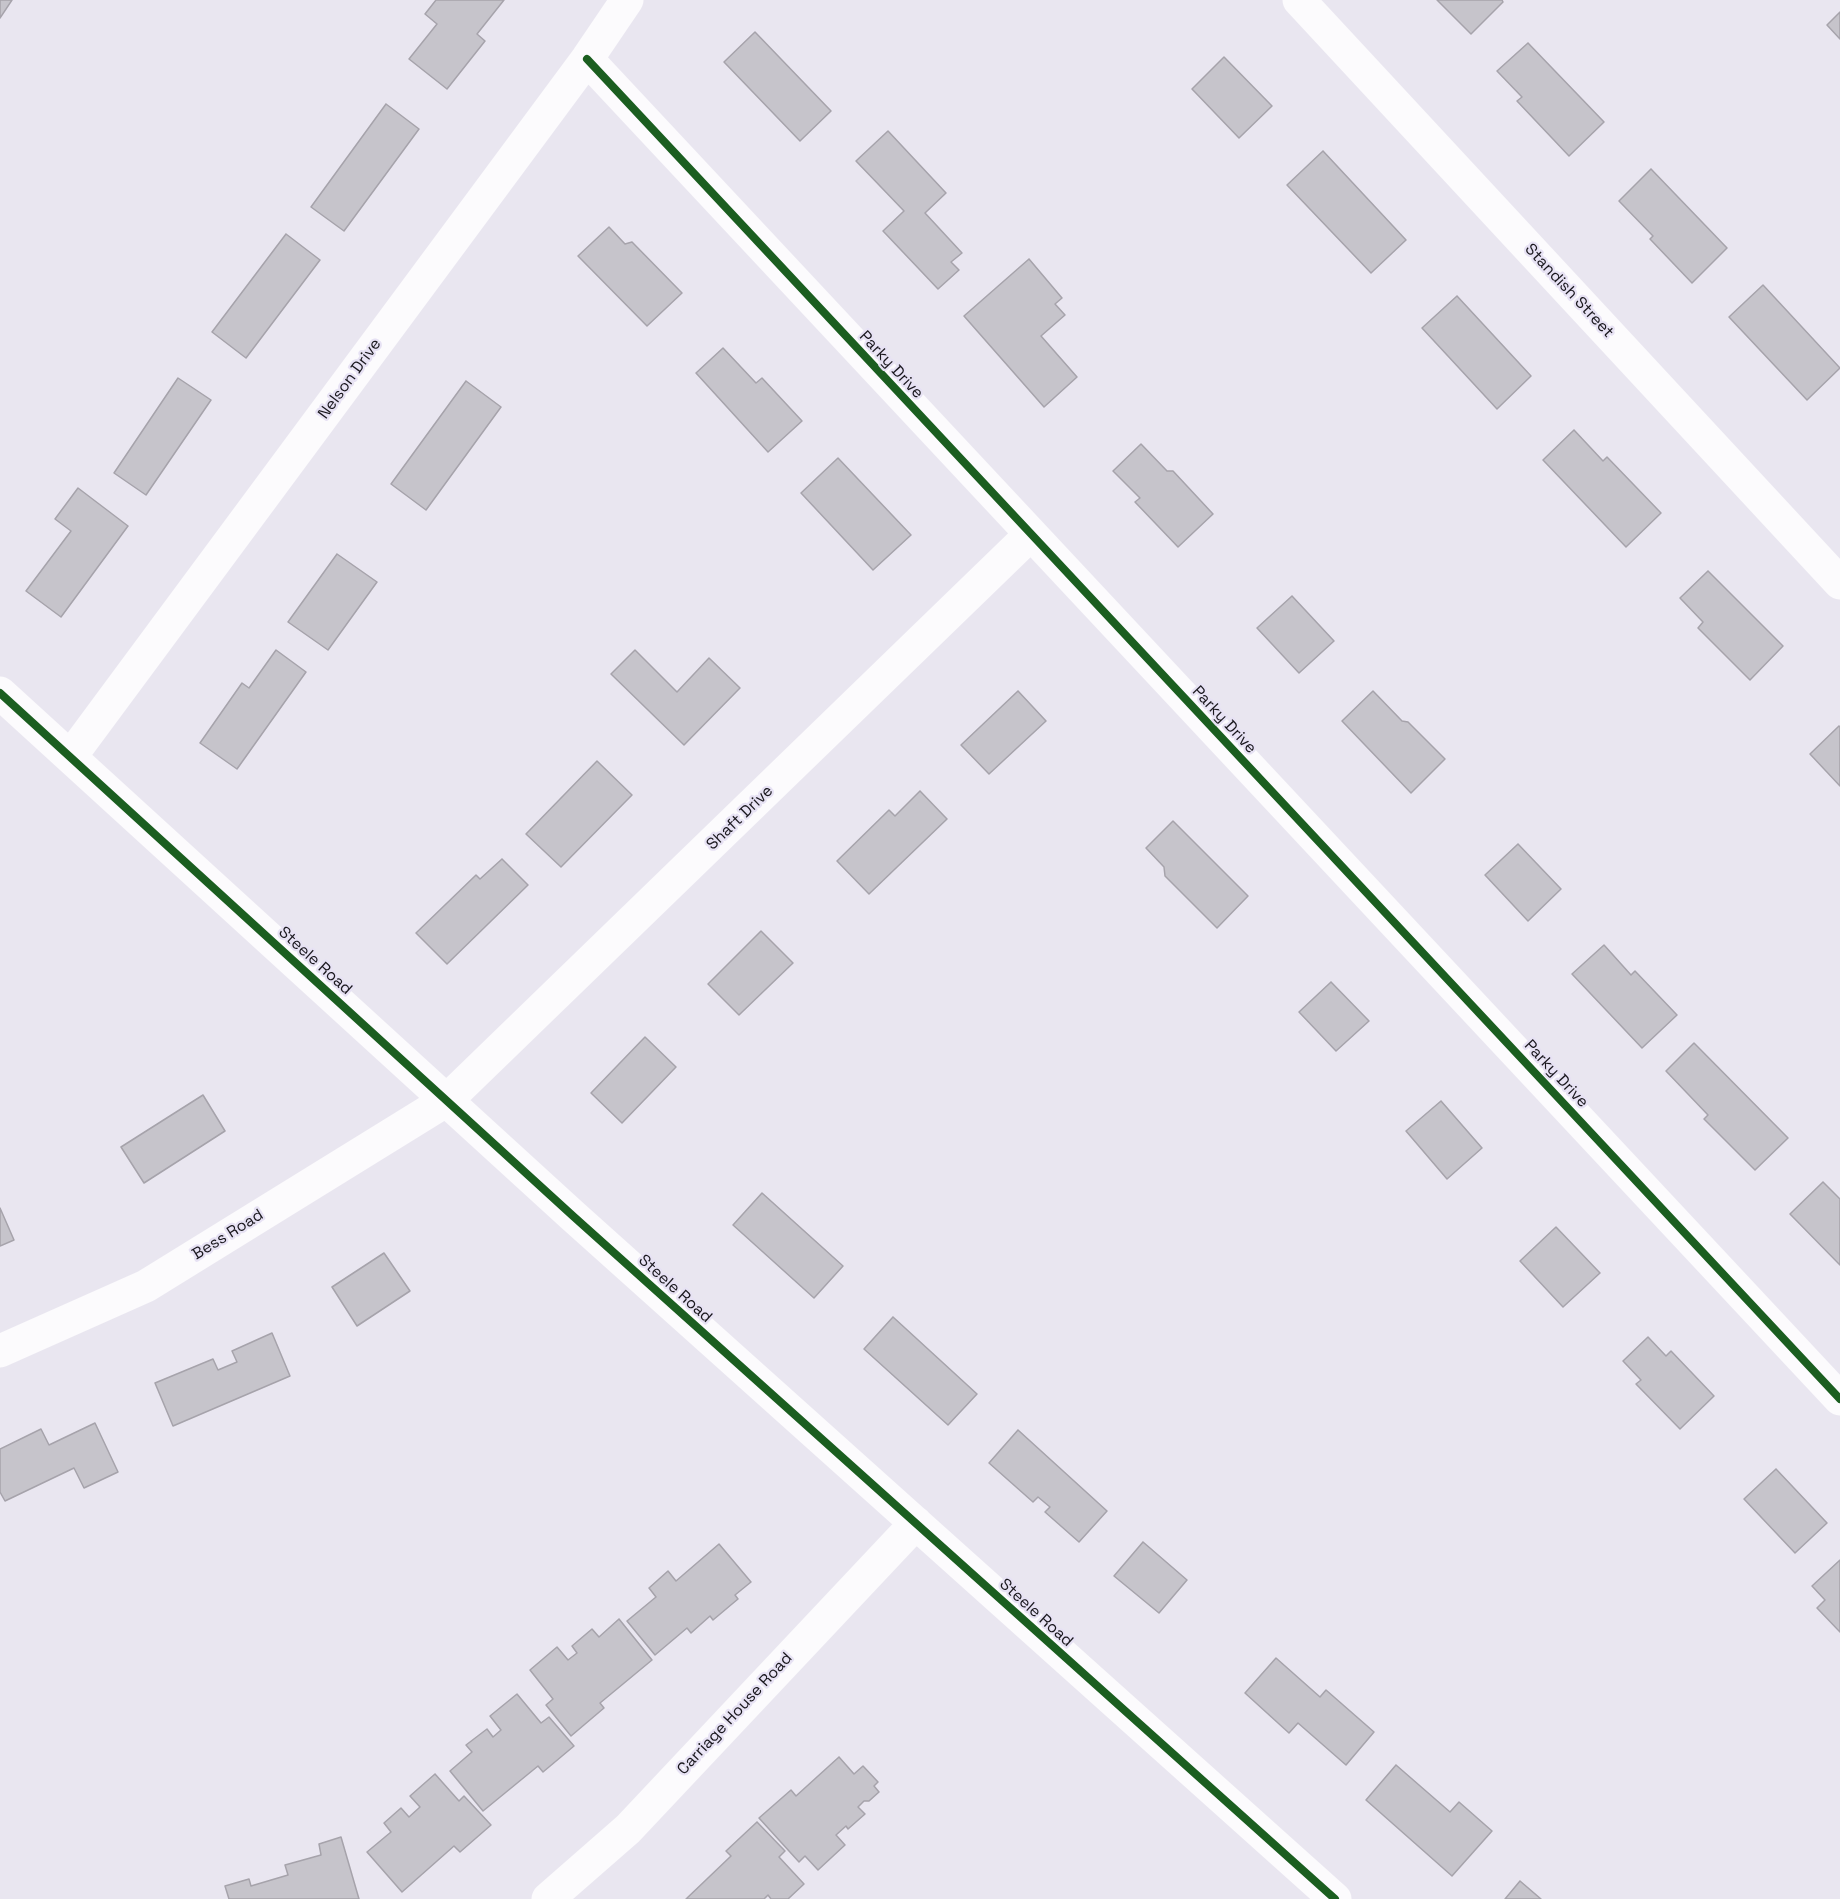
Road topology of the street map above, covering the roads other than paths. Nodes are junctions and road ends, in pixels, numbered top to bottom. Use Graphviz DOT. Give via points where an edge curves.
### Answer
graph roads {
  1 [pos="627,0"];
  2 [pos="1299,0"];
  3 [pos="587,59"];
  4 [pos="1031,534"];
  5 [pos="1840,583"];
  6 [pos="0,693"];
  7 [pos="70,756"];
  8 [pos="447,1100"];
  9 [pos="0,1351"];
  10 [pos="1840,1399"];
  11 [pos="916,1523"];
  12 [pos="548,1899"];
  13 [pos="1335,1899"];
  1 -- 3 [label="street, Nelson Drive"];
  2 -- 5 [label="street, Standish Street"];
  3 -- 4 [label="street, Parky Drive"];
  3 -- 7 [label="street, Nelson Drive"];
  4 -- 8 [label="street, Shaft Drive"];
  4 -- 10 [label="street, Parky Drive"];
  6 -- 7 [label="street, Steele Road"];
  7 -- 8 [label="street, Steele Road"];
  8 -- 9 [label="street, Bess Road" via="146,1286"];
  8 -- 11 [label="street, Steele Road"];
  11 -- 12 [label="street, Carriage House Road" via="628,1829"];
  11 -- 13 [label="street, Steele Road"];
}
